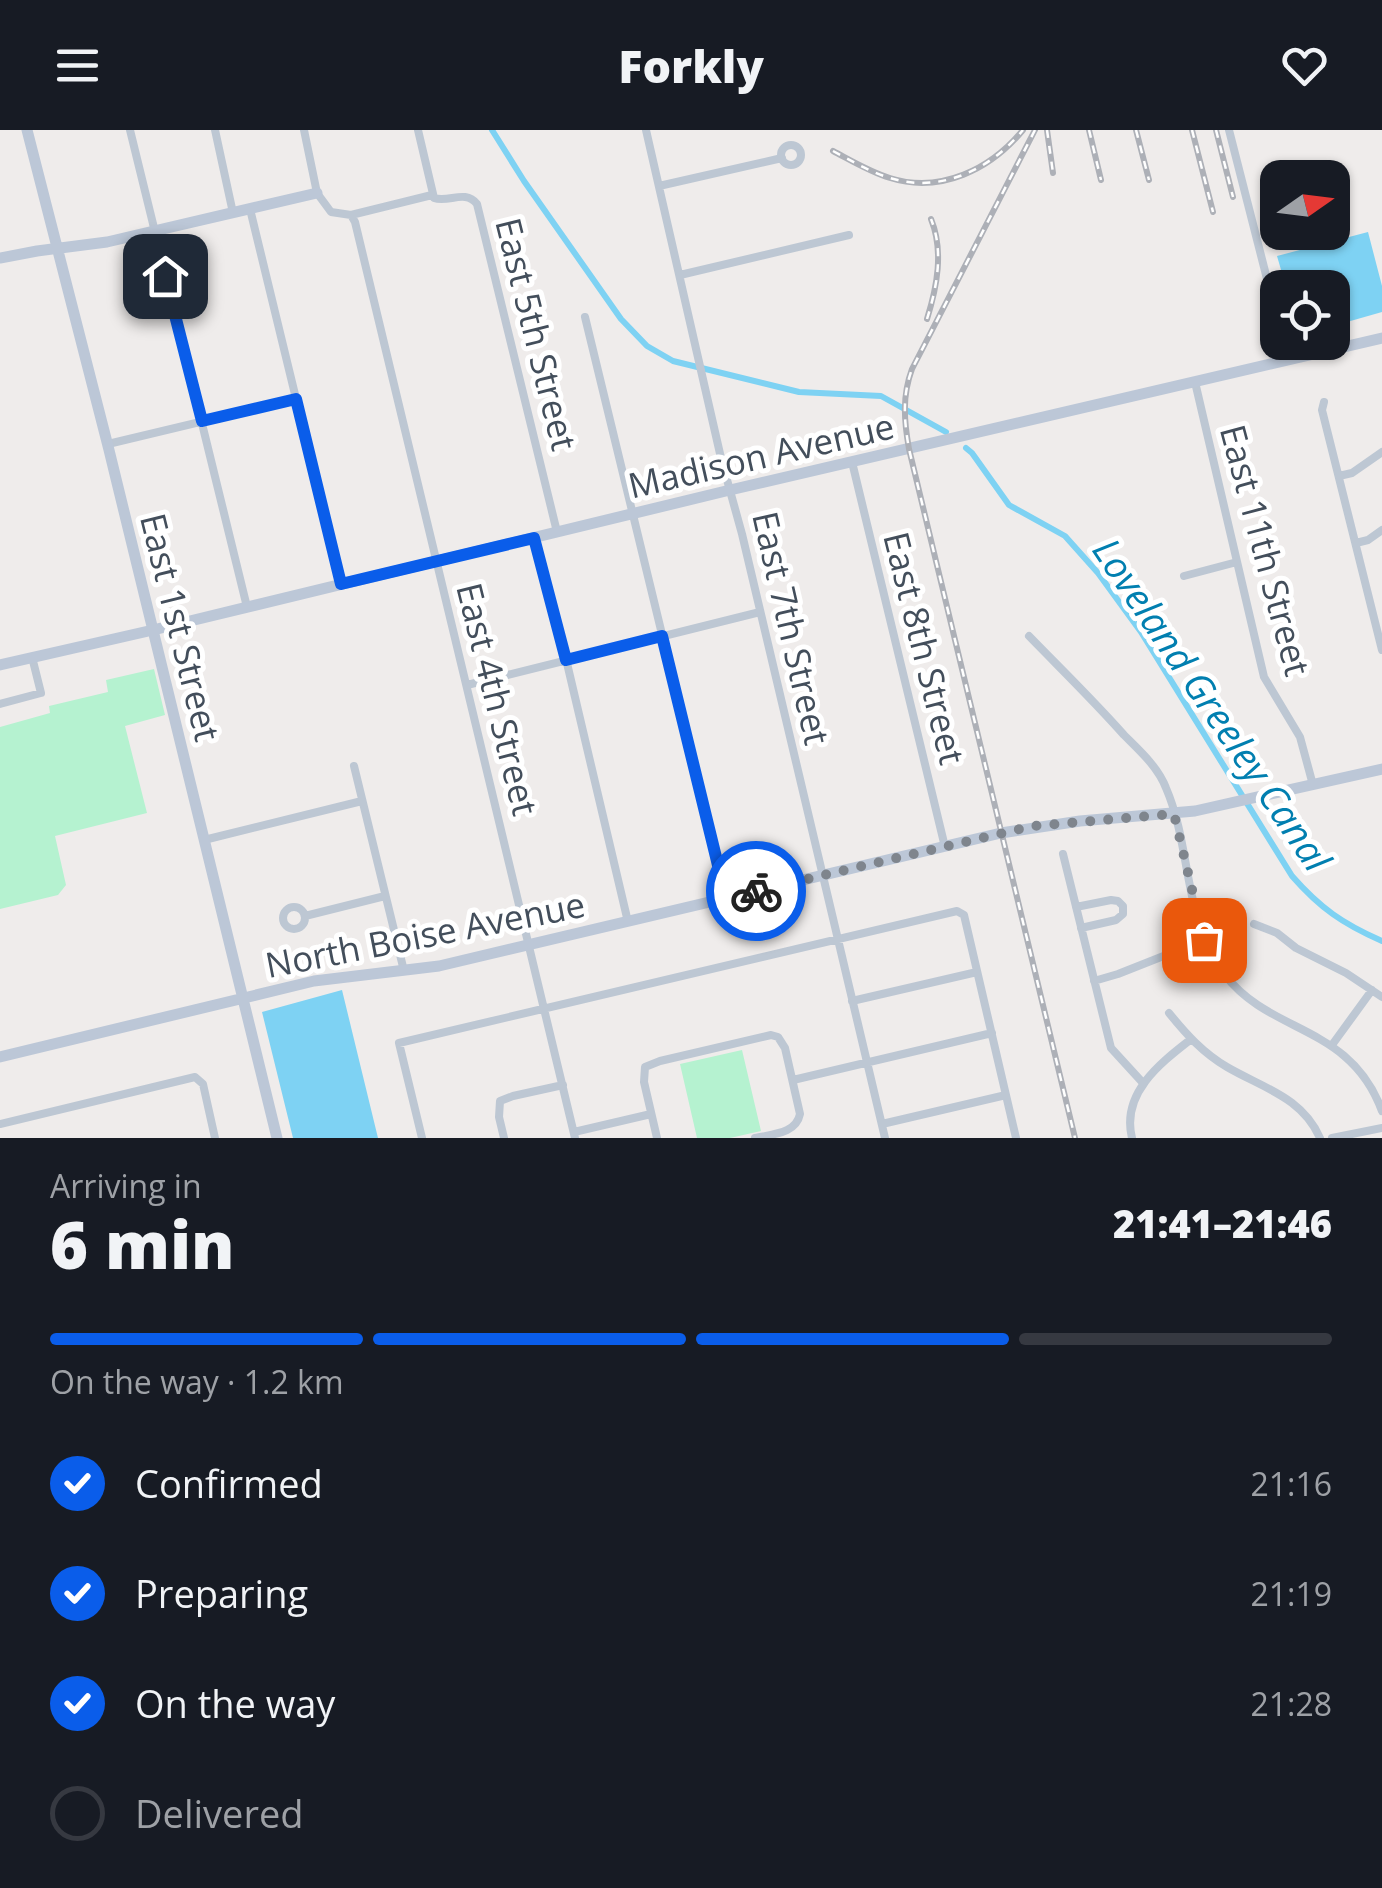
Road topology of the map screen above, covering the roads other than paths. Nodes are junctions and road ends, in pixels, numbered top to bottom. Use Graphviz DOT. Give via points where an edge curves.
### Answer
graph roads {
  1 [pos="27,130"];
  2 [pos="129,130"];
  3 [pos="215,130"];
  4 [pos="304,130"];
  5 [pos="418,130"];
  6 [pos="646,130"];
  7 [pos="1229,130"];
  8 [pos="782,158"];
  9 [pos="659,186"];
  10 [pos="318,193"];
  11 [pos="432,195"];
  12 [pos="250,209"];
  13 [pos="233,213"];
  14 [pos="351,215"];
  15 [pos="154,232"];
  16 [pos="848,235"];
  17 [pos="56,249"];
  18 [pos="0,258"];
  19 [pos="1265,270"];
  20 [pos="680,276"];
  21 [pos="586,317"];
  22 [pos="1382,338"];
  23 [pos="1350,345"];
  24 [pos="1287,360"];
  25 [pos="1195,382"];
  26 [pos="296,399"];
  27 [pos="1324,402"];
  28 [pos="202,421"];
  29 [pos="108,444"];
  30 [pos="1382,452"];
  31 [pos="852,462"];
  32 [pos="1339,476"];
  33 [pos="730,490"];
  34 [pos="633,514"];
  35 [pos="1382,530"];
  36 [pos="557,532"];
  37 [pos="534,538"];
  38 [pos="1356,544"];
  39 [pos="437,561"];
  40 [pos="1236,562"];
  41 [pos="1184,576"];
  42 [pos="341,584"];
  43 [pos="247,607"];
  44 [pos="760,612"];
  45 [pos="153,630"];
  46 [pos="662,636"];
  47 [pos="1030,636"];
  48 [pos="1382,650"];
  49 [pos="32,657"];
  50 [pos="566,660"];
  51 [pos="0,665"];
  52 [pos="466,685"];
  53 [pos="0,704"];
  54 [pos="354,766"];
  55 [pos="1382,769"];
  56 [pos="1312,786"];
  57 [pos="362,801"];
  58 [pos="1174,814"];
  59 [pos="204,840"];
  60 [pos="945,847"];
  61 [pos="1063,854"];
  62 [pos="823,876"];
  63 [pos="385,896"];
  64 [pos="726,898"];
  65 [pos="1076,908"];
  66 [pos="305,916"];
  67 [pos="628,922"];
  68 [pos="1254,924"];
  69 [pos="1082,928"];
  70 [pos="838,940"];
  71 [pos="1204,940"];
  72 [pos="529,945"];
  73 [pos="404,971"];
  74 [pos="977,972"];
  75 [pos="1094,981"];
  76 [pos="1372,990"];
  77 [pos="1382,997"];
  78 [pos="243,999"];
  79 [pos="852,1001"];
  80 [pos="544,1009"];
  81 [pos="1169,1013"];
  82 [pos="992,1033"];
  83 [pos="1190,1040"];
  84 [pos="1332,1046"];
  85 [pos="0,1056"];
  86 [pos="867,1063"];
  87 [pos="793,1080"];
  88 [pos="1144,1084"];
  89 [pos="563,1085"];
  90 [pos="1006,1095"];
  91 [pos="1382,1111"];
  92 [pos="651,1114"];
  93 [pos="0,1124"];
  94 [pos="882,1124"];
  95 [pos="1382,1128"];
  96 [pos="574,1135"];
  97 [pos="216,1138"];
  98 [pos="277,1138"];
  99 [pos="422,1138"];
  100 [pos="504,1138"];
  101 [pos="657,1138"];
  102 [pos="755,1138"];
  103 [pos="885,1138"];
  104 [pos="1016,1138"];
  105 [pos="1132,1138"];
  106 [pos="1320,1138"];
  107 [pos="1332,1138"];
  1 -- 17 [label="main road, East 1st Street"];
  2 -- 15 [label="street"];
  3 -- 13 [label="street"];
  4 -- 10 [label="street"];
  5 -- 11 [label="street"];
  6 -- 9 [label="street, East 7th Street"];
  7 -- 19 [label="street"];
  8 -- 9 [label="street"];
  9 -- 20 [label="street, East 7th Street"];
  10 -- 12 [label="main road"];
  10 -- 14 [label="street" via="331,212"];
  11 -- 14 [label="street"];
  11 -- 36 [label="street, East 5th Street" via="469,196 477,204"];
  12 -- 13 [label="main road"];
  12 -- 26 [label="street"];
  13 -- 15 [label="main road"];
  14 -- 39 [label="street, East 4th Street"];
  15 -- 17 [label="main road"];
  15 -- 28 [label="street"];
  16 -- 20 [label="street"];
  17 -- 18 [label="main road"];
  17 -- 29 [label="main road, East 1st Street"];
  20 -- 33 [label="street, East 7th Street"];
  21 -- 34 [label="street"];
  22 -- 23 [label="main road, Madison Avenue"];
  24 -- 25 [label="main road, Madison Avenue"];
  25 -- 31 [label="main road, Madison Avenue"];
  25 -- 40 [label="street, East 11th Street"];
  26 -- 28 [label="street"];
  26 -- 42 [label="street"];
  27 -- 32 [label="street"];
  28 -- 29 [label="street"];
  28 -- 43 [label="street"];
  29 -- 45 [label="main road, East 1st Street"];
  30 -- 32 [label="street"];
  31 -- 33 [label="main road, Madison Avenue"];
  31 -- 60 [label="street, East 8th Street"];
  32 -- 38 [label="street"];
  33 -- 34 [label="main road, Madison Avenue"];
  33 -- 44 [label="street, East 7th Street"];
  34 -- 36 [label="main road, Madison Avenue"];
  34 -- 46 [label="street"];
  35 -- 38 [label="street"];
  36 -- 37 [label="main road, Madison Avenue"];
  37 -- 39 [label="main road, Madison Avenue"];
  37 -- 50 [label="street"];
  38 -- 48 [label="street"];
  39 -- 42 [label="main road, Madison Avenue"];
  39 -- 52 [label="street, East 4th Street"];
  40 -- 41 [label="street"];
  40 -- 56 [label="street, East 11th Street" via="1264,677 1300,737"];
  42 -- 43 [label="main road, Madison Avenue"];
  43 -- 45 [label="main road, Madison Avenue"];
  44 -- 46 [label="street"];
  44 -- 62 [label="street, East 7th Street"];
  45 -- 49 [label="main road, Madison Avenue"];
  45 -- 59 [label="main road, East 1st Street"];
  46 -- 50 [label="street"];
  46 -- 64 [label="street"];
  47 -- 58 [label="street" via="1162,777"];
  49 -- 51 [label="main road, Madison Avenue"];
  49 -- 53 [label="street" via="40,693"];
  50 -- 52 [label="street"];
  50 -- 67 [label="street"];
  52 -- 72 [label="street, East 4th Street"];
  54 -- 57 [label="street"];
  55 -- 56 [label="main road, North Boise Avenue"];
  56 -- 58 [label="main road, North Boise Avenue"];
  57 -- 59 [label="street"];
  57 -- 63 [label="street"];
  58 -- 60 [label="main road, North Boise Avenue" via="1033,826"];
  58 -- 71 [label="street"];
  59 -- 78 [label="main road, East 1st Street"];
  60 -- 62 [label="main road, North Boise Avenue"];
  61 -- 65 [label="street"];
  62 -- 64 [label="main road, North Boise Avenue"];
  62 -- 70 [label="street, East 7th Street"];
  63 -- 66 [label="street"];
  63 -- 73 [label="street"];
  64 -- 67 [label="main road, North Boise Avenue"];
  65 -- 69 [label="street"];
  65 -- 69 [label="street" via="1111,900 1123,906 1116,920"];
  67 -- 72 [label="main road, North Boise Avenue"];
  68 -- 76 [label="street"];
  69 -- 75 [label="street"];
  70 -- 74 [label="street" via="961,912"];
  70 -- 79 [label="street, East 7th Street"];
  70 -- 80 [label="street"];
  71 -- 75 [label="street"];
  71 -- 84 [label="street" via="1236,988"];
  72 -- 73 [label="main road, North Boise Avenue"];
  72 -- 80 [label="street, East 4th Street"];
  73 -- 78 [label="main road, North Boise Avenue" via="314,981"];
  74 -- 79 [label="street"];
  74 -- 82 [label="street"];
  75 -- 88 [label="street" via="1111,1048"];
  76 -- 77 [label="street"];
  76 -- 84 [label="street"];
  78 -- 85 [label="main road, North Boise Avenue"];
  78 -- 98 [label="main road, East 1st Street"];
  79 -- 86 [label="street, East 7th Street"];
  80 -- 89 [label="street, East 4th Street"];
  80 -- 99 [label="street" via="399,1043"];
  81 -- 83 [label="street"];
  82 -- 86 [label="street"];
  82 -- 90 [label="street"];
  83 -- 88 [label="street"];
  83 -- 106 [label="street" via="1296,1104"];
  84 -- 91 [label="street" via="1360,1072"];
  86 -- 87 [label="street"];
  86 -- 94 [label="street, East 7th Street"];
  87 -- 92 [label="street" via="785,1048 778,1036 767,1035 645,1067"];
  87 -- 102 [label="street" via="798,1122"];
  88 -- 105 [label="street" via="1128,1116"];
  89 -- 96 [label="street, East 4th Street"];
  89 -- 100 [label="street" via="500,1101"];
  90 -- 94 [label="street"];
  90 -- 104 [label="street"];
  92 -- 96 [label="street"];
  92 -- 101 [label="street"];
  93 -- 97 [label="street" via="191,1078 202,1084"];
  94 -- 103 [label="street, East 7th Street"];
  95 -- 107 [label="street"];
}
